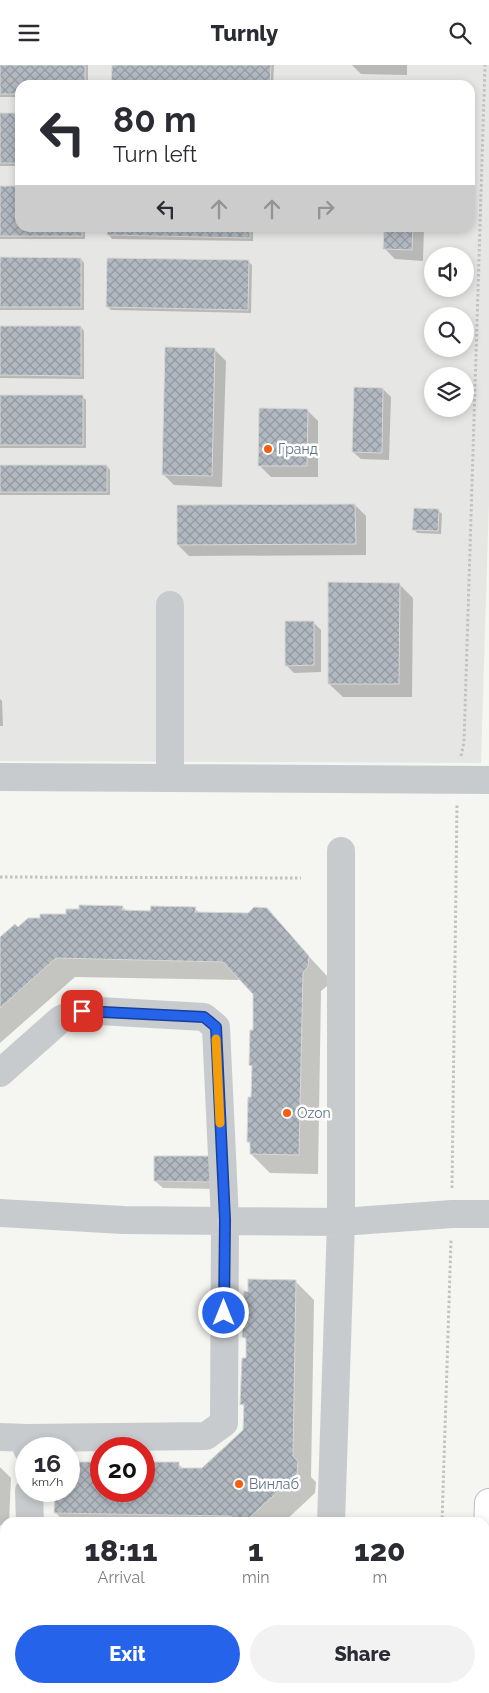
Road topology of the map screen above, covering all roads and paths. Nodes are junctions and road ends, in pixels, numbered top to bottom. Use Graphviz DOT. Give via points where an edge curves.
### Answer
graph roads {
  1 [pos="170,605"];
  2 [pos="0,777"];
  3 [pos="170,778"];
  4 [pos="489,780"];
  5 [pos="341,851"];
  6 [pos="0,877"];
  7 [pos="301,878"];
  8 [pos="0,1073"];
  9 [pos="0,1213"];
  10 [pos="489,1214"];
  11 [pos="225,1220"];
  12 [pos="341,1222"];
  13 [pos="0,1437"];
  14 [pos="15,1440"];
  15 [pos="80,1441"];
  16 [pos="29,1502"];
  17 [pos="489,1503"];
  18 [pos="30,1517"];
  19 [pos="331,1517"];
  20 [pos="489,1517"];
  1 -- 3 [label="lane"];
  2 -- 3 [label="lane"];
  3 -- 4 [label="lane"];
  5 -- 12 [label="lane"];
  6 -- 7 [label="path"];
  8 -- 11 [label="lane" via="61,1019 82,1011 204,1017 216,1027"];
  9 -- 11 [label="lane" via="123,1220"];
  10 -- 12 [label="lane"];
  11 -- 12 [label="lane"];
  11 -- 15 [label="lane" via="224,1423 206,1436"];
  12 -- 19 [label="lane"];
  13 -- 14 [label="lane"];
  16 -- 18 [label="lane"];
  17 -- 20 [label="main road"];
}
